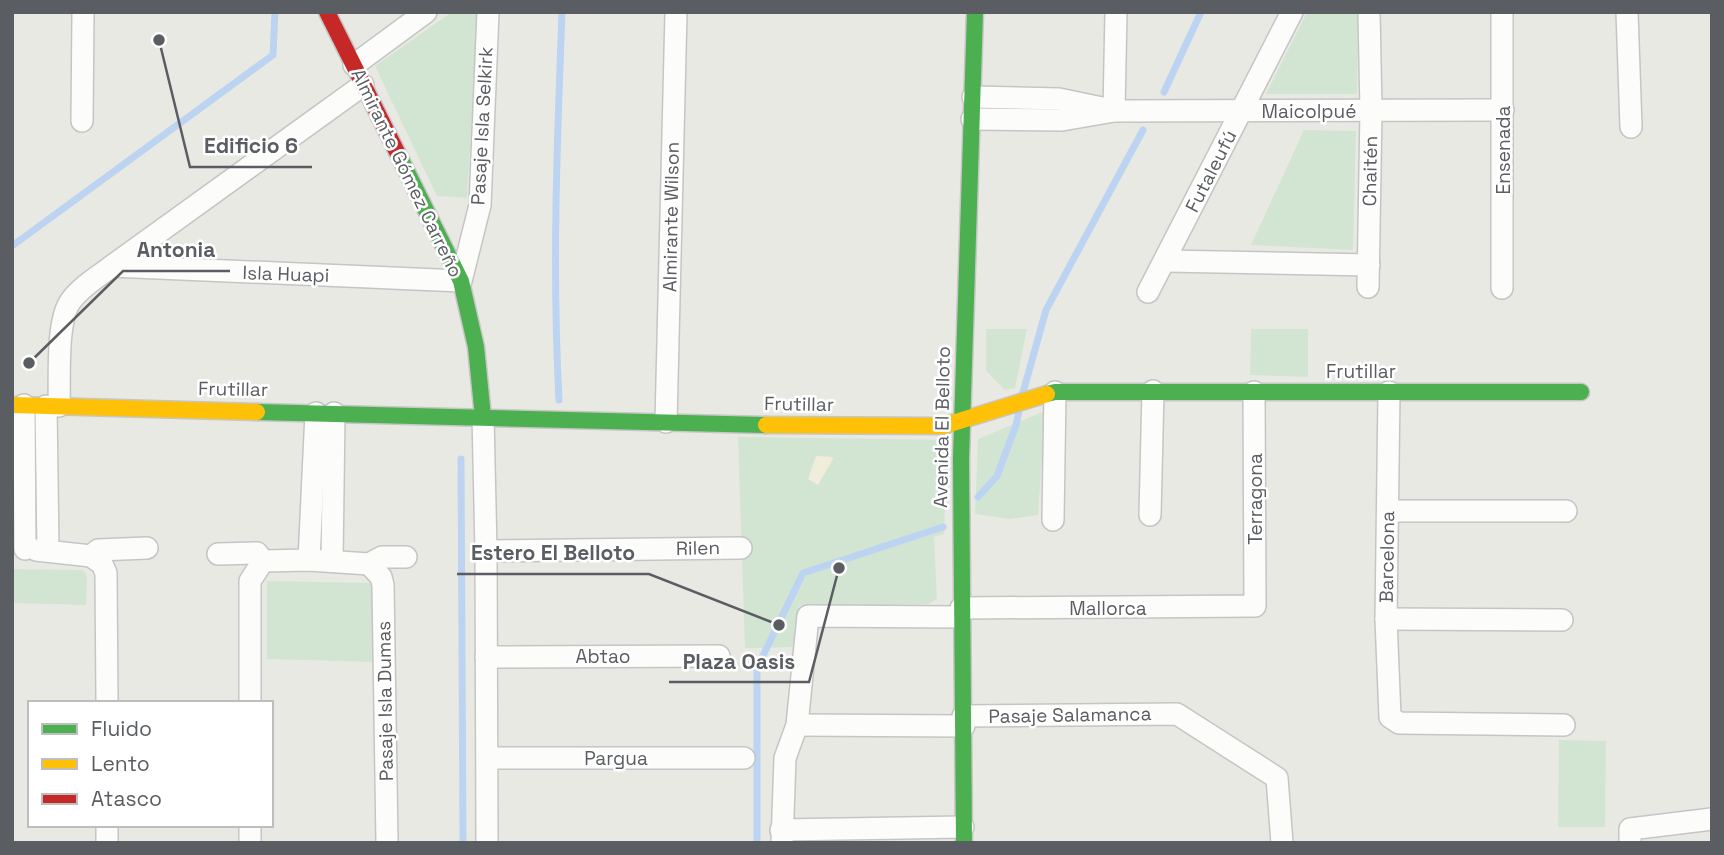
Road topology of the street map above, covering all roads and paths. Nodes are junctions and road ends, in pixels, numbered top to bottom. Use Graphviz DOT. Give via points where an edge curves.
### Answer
graph roads {
  1 [pos="83,12"];
  2 [pos="327,12"];
  3 [pos="426,12"];
  4 [pos="488,12"];
  5 [pos="676,12"];
  6 [pos="975,12"];
  7 [pos="1116,12"];
  8 [pos="1292,12"];
  9 [pos="1369,12"];
  10 [pos="1502,12"];
  11 [pos="1627,12"];
  12 [pos="354,65"];
  13 [pos="363,85"];
  14 [pos="973,97"];
  15 [pos="1503,110"];
  16 [pos="1114,111"];
  17 [pos="1371,111"];
  18 [pos="1241,112"];
  19 [pos="972,119"];
  20 [pos="82,121"];
  21 [pos="1631,127"];
  22 [pos="1166,261"];
  23 [pos="1368,265"];
  24 [pos="112,266"];
  25 [pos="460,281"];
  26 [pos="1368,287"];
  27 [pos="1502,288"];
  28 [pos="1148,292"];
  29 [pos="1153,391"];
  30 [pos="1055,392"];
  31 [pos="1254,392"];
  32 [pos="1581,392"];
  33 [pos="1389,393"];
  34 [pos="18,405"];
  35 [pos="52,406"];
  36 [pos="325,413"];
  37 [pos="483,417"];
  38 [pos="963,419"];
  39 [pos="666,422"];
  40 [pos="1388,511"];
  41 [pos="1566,511"];
  42 [pos="1150,515"];
  43 [pos="1053,520"];
  44 [pos="147,548"];
  45 [pos="741,548"];
  46 [pos="19,550"];
  47 [pos="48,550"];
  48 [pos="486,551"];
  49 [pos="218,554"];
  50 [pos="91,556"];
  51 [pos="406,557"];
  52 [pos="309,560"];
  53 [pos="263,561"];
  54 [pos="332,561"];
  55 [pos="369,564"];
  56 [pos="1255,606"];
  57 [pos="961,613"];
  58 [pos="1386,619"];
  59 [pos="1562,620"];
  60 [pos="719,656"];
  61 [pos="486,657"];
  62 [pos="107,701"];
  63 [pos="250,701"];
  64 [pos="964,721"];
  65 [pos="797,725"];
  66 [pos="1564,725"];
  67 [pos="488,758"];
  68 [pos="744,758"];
  69 [pos="1712,819"];
  70 [pos="963,835"];
  71 [pos="782,836"];
  72 [pos="1630,836"];
  73 [pos="387,843"];
  74 [pos="487,843"];
  75 [pos="1282,843"];
  1 -- 20 [label="street"];
  2 -- 12 [label="street, Almirante Gómez Carreño"];
  3 -- 12 [label="street"];
  4 -- 25 [label="street, Pasaje Isla Selkirk" via="480,205"];
  5 -- 39 [label="street, Almirante Wilson"];
  6 -- 14 [label="street, Avenida El Belloto"];
  7 -- 16 [label="street"];
  8 -- 18 [label="street, Futaleufú"];
  9 -- 17 [label="street, Chaitén"];
  10 -- 15 [label="street, Ensenada"];
  11 -- 21 [label="street"];
  12 -- 13 [label="street, Almirante Gómez Carreño"];
  13 -- 24 [label="street"];
  13 -- 25 [label="street, Almirante Gómez Carreño"];
  14 -- 16 [label="street, Maicolpué" via="1059,99"];
  14 -- 19 [label="street, Avenida El Belloto"];
  15 -- 17 [label="street, Maicolpué"];
  15 -- 27 [label="street, Ensenada"];
  16 -- 18 [label="street, Maicolpué"];
  16 -- 19 [label="street, Maicolpué" via="1062,120"];
  17 -- 18 [label="street, Maicolpué"];
  17 -- 23 [label="street, Chaitén"];
  18 -- 22 [label="street, Futaleufú"];
  19 -- 38 [label="street, Avenida El Belloto"];
  22 -- 23 [label="street"];
  22 -- 28 [label="street, Futaleufú"];
  23 -- 26 [label="street, Chaitén"];
  24 -- 25 [label="street, Isla Huapi"];
  24 -- 35 [label="street" via="70,302 62,318"];
  25 -- 37 [label="street, Almirante Gómez Carreño" via="476,346"];
  29 -- 30 [label="street, Frutillar"];
  29 -- 31 [label="street, Frutillar"];
  29 -- 42 [label="street"];
  30 -- 38 [label="street, Frutillar"];
  30 -- 43 [label="street"];
  31 -- 33 [label="street, Frutillar"];
  31 -- 56 [label="street, Terragona"];
  32 -- 33 [label="street, Frutillar"];
  33 -- 40 [label="street, Barcelona"];
  34 -- 35 [label="street, Frutillar"];
  34 -- 46 [label="street"];
  35 -- 36 [label="street, Frutillar"];
  35 -- 47 [label="street"];
  36 -- 37 [label="street, Frutillar"];
  36 -- 52 [label="street"];
  36 -- 54 [label="street"];
  37 -- 39 [label="street, Frutillar"];
  37 -- 48 [label="street, Almirante Gómez Carreño"];
  38 -- 39 [label="street, Frutillar" via="943,426"];
  38 -- 57 [label="street, Avenida El Belloto"];
  40 -- 41 [label="street"];
  40 -- 58 [label="street, Barcelona"];
  44 -- 50 [label="street" via="98,550"];
  45 -- 48 [label="street, Rilen"];
  46 -- 47 [label="street"];
  47 -- 50 [label="street"];
  48 -- 61 [label="street, Almirante Gómez Carreño"];
  49 -- 53 [label="street" via="257,553"];
  50 -- 62 [label="street" via="106,573"];
  51 -- 55 [label="street" via="382,557"];
  52 -- 53 [label="street"];
  52 -- 54 [label="street"];
  53 -- 63 [label="street" via="250,580"];
  54 -- 55 [label="street"];
  55 -- 73 [label="street, Pasaje Isla Dumas" via="383,585"];
  56 -- 57 [label="street, Mallorca"];
  57 -- 64 [label="street, Avenida El Belloto"];
  57 -- 65 [label="street, Mallorca" via="808,616"];
  58 -- 59 [label="street"];
  58 -- 66 [label="street, Barcelona" via="1392,720"];
  60 -- 61 [label="street, Abtao"];
  61 -- 67 [label="street, Almirante Gómez Carreño"];
  64 -- 65 [label="street, Pasaje Salamanca"];
  64 -- 70 [label="street, Avenida El Belloto"];
  64 -- 75 [label="street, Pasaje Salamanca" via="1177,714 1277,778"];
  65 -- 71 [label="street" via="785,758"];
  67 -- 68 [label="street, Pargua"];
  67 -- 74 [label="street, Almirante Gómez Carreño"];
  69 -- 72 [label="street"];
  70 -- 71 [label="street"];
}
